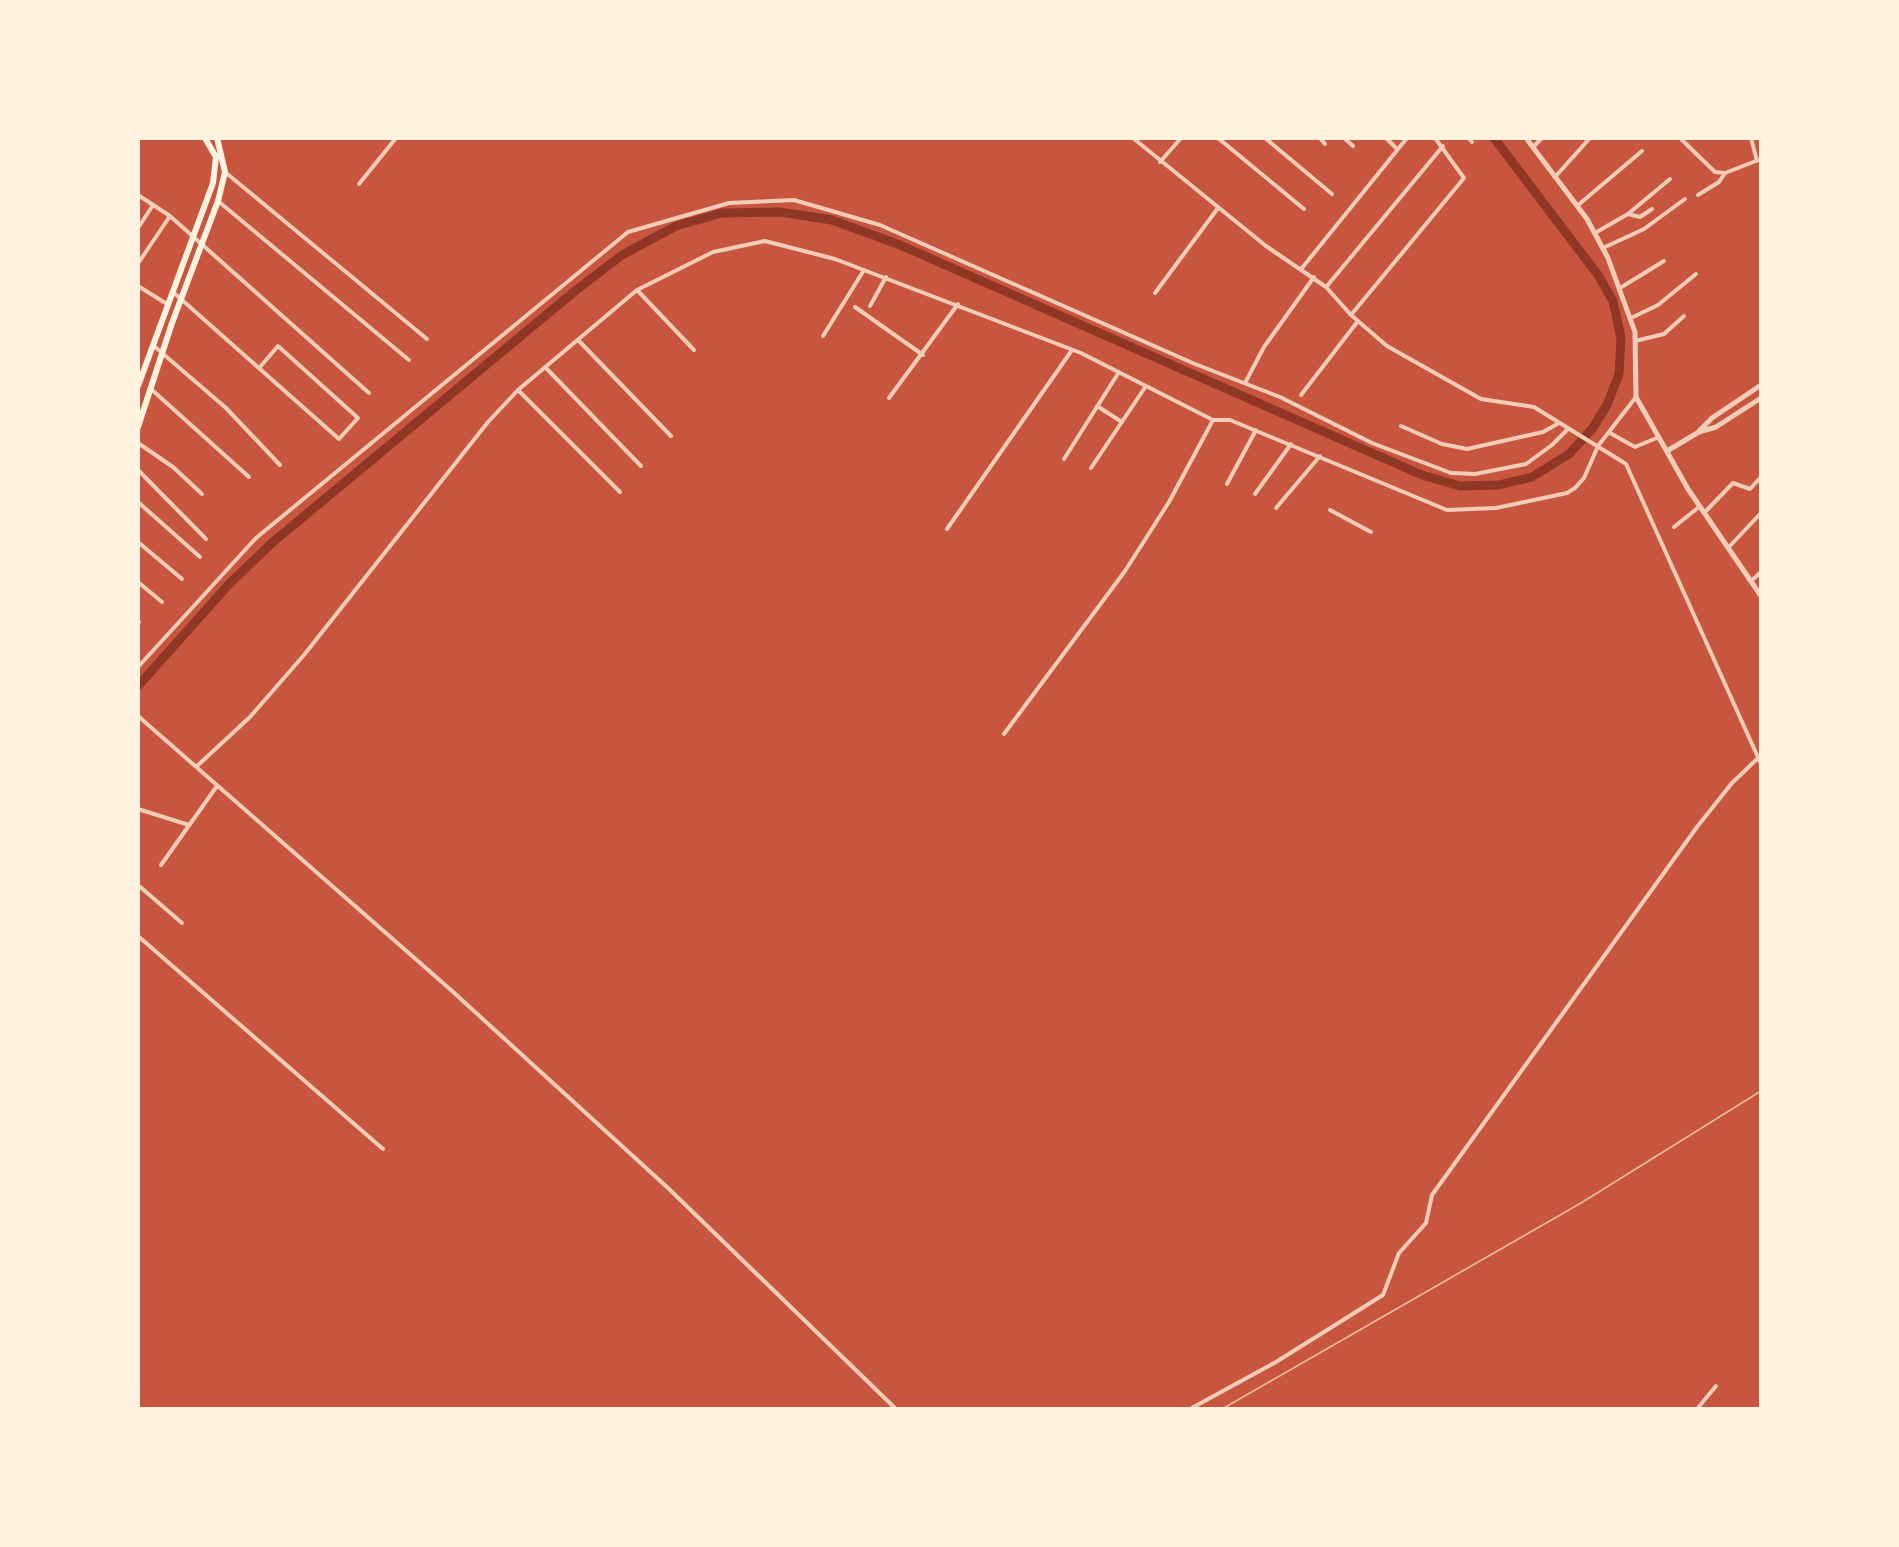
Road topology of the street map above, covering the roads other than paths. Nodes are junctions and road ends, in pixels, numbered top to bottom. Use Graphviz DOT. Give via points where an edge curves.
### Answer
graph roads {
  1 [pos="205,138"];
  2 [pos="217,138"];
  3 [pos="396,138"];
  4 [pos="1133,138"];
  5 [pos="1181,138"];
  6 [pos="1218,138"];
  7 [pos="1265,138"];
  8 [pos="1320,138"];
  9 [pos="1344,138"];
  10 [pos="1386,138"];
  11 [pos="1407,138"];
  12 [pos="1435,138"];
  13 [pos="1526,138"];
  14 [pos="1542,138"];
  15 [pos="1590,138"];
  16 [pos="1680,138"];
  17 [pos="1751,138"];
  18 [pos="1325,144"];
  19 [pos="1353,146"];
  20 [pos="1443,146"];
  21 [pos="1533,147"];
  22 [pos="1397,149"];
  23 [pos="1642,151"];
  24 [pos="1759,160"];
  25 [pos="1160,162"];
  26 [pos="225,172"];
  27 [pos="1725,173"];
  28 [pos="1555,177"];
  29 [pos="1670,179"];
  30 [pos="359,184"];
  31 [pos="1332,194"];
  32 [pos="138,195"];
  33 [pos="1698,195"];
  34 [pos="1685,199"];
  35 [pos="218,201"];
  36 [pos="153,205"];
  37 [pos="1577,206"];
  38 [pos="1218,208"];
  39 [pos="1304,209"];
  40 [pos="1652,209"];
  41 [pos="1628,214"];
  42 [pos="170,216"];
  43 [pos="138,228"];
  44 [pos="1595,233"];
  45 [pos="193,236"];
  46 [pos="202,245"];
  47 [pos="1603,248"];
  48 [pos="1664,261"];
  49 [pos="140,263"];
  50 [pos="1302,268"];
  51 [pos="864,270"];
  52 [pos="1696,274"];
  53 [pos="886,277"];
  54 [pos="1314,277"];
  55 [pos="138,286"];
  56 [pos="1326,287"];
  57 [pos="1620,288"];
  58 [pos="637,290"];
  59 [pos="172,291"];
  60 [pos="1155,293"];
  61 [pos="181,298"];
  62 [pos="167,304"];
  63 [pos="958,304"];
  64 [pos="870,306"];
  65 [pos="855,307"];
  66 [pos="1351,315"];
  67 [pos="1684,316"];
  68 [pos="1631,318"];
  69 [pos="1358,321"];
  70 [pos="823,336"];
  71 [pos="427,339"];
  72 [pos="578,340"];
  73 [pos="1635,341"];
  74 [pos="152,345"];
  75 [pos="694,350"];
  76 [pos="1072,350"];
  77 [pos="162,351"];
  78 [pos="923,355"];
  79 [pos="409,360"];
  80 [pos="260,367"];
  81 [pos="545,367"];
  82 [pos="1119,372"];
  83 [pos="138,383"];
  84 [pos="1245,383"];
  85 [pos="1761,385"];
  86 [pos="1146,386"];
  87 [pos="151,389"];
  88 [pos="518,390"];
  89 [pos="369,393"];
  90 [pos="1301,395"];
  91 [pos="1636,397"];
  92 [pos="889,398"];
  93 [pos="1761,398"];
  94 [pos="1097,406"];
  95 [pos="1213,420"];
  96 [pos="1122,422"];
  97 [pos="1559,423"];
  98 [pos="1401,426"];
  99 [pos="138,427"];
  100 [pos="1256,430"];
  101 [pos="1567,430"];
  102 [pos="1699,432"];
  103 [pos="1610,433"];
  104 [pos="671,436"];
  105 [pos="1659,437"];
  106 [pos="138,443"];
  107 [pos="1291,444"];
  108 [pos="1598,446"];
  109 [pos="1667,451"];
  110 [pos="1320,456"];
  111 [pos="1064,459"];
  112 [pos="280,465"];
  113 [pos="641,466"];
  114 [pos="1091,468"];
  115 [pos="138,470"];
  116 [pos="249,477"];
  117 [pos="1761,477"];
  118 [pos="1227,484"];
  119 [pos="620,492"];
  120 [pos="202,494"];
  121 [pos="1255,494"];
  122 [pos="138,502"];
  123 [pos="1699,507"];
  124 [pos="1276,508"];
  125 [pos="1330,510"];
  126 [pos="1704,513"];
  127 [pos="1761,513"];
  128 [pos="1674,527"];
  129 [pos="947,529"];
  130 [pos="1371,532"];
  131 [pos="206,539"];
  132 [pos="138,542"];
  133 [pos="1728,548"];
  134 [pos="200,557"];
  135 [pos="1761,572"];
  136 [pos="182,579"];
  137 [pos="1751,581"];
  138 [pos="138,582"];
  139 [pos="1761,596"];
  140 [pos="162,602"];
  141 [pos="138,667"];
  142 [pos="138,716"];
  143 [pos="1004,734"];
  144 [pos="1760,761"];
  145 [pos="196,767"];
  146 [pos="217,786"];
  147 [pos="138,809"];
  148 [pos="190,825"];
  149 [pos="161,865"];
  150 [pos="138,885"];
  151 [pos="182,923"];
  152 [pos="138,936"];
  153 [pos="383,1149"];
  154 [pos="1716,1386"];
  155 [pos="896,1409"];
  156 [pos="1190,1409"];
  157 [pos="1697,1409"];
  1 -- 45 [label="main road" via="217,169"];
  2 -- 26 [label="main road"];
  3 -- 30 [label="street"];
  4 -- 25 [label="street"];
  5 -- 25 [label="street"];
  6 -- 39 [label="street"];
  7 -- 31 [label="street"];
  8 -- 18 [label="street"];
  9 -- 19 [label="street"];
  10 -- 22 [label="street"];
  11 -- 22 [label="street"];
  12 -- 20 [label="street"];
  13 -- 21 [label="street"];
  14 -- 21 [label="street"];
  15 -- 28 [label="street"];
  16 -- 27 [label="street" via="1707,168"];
  17 -- 24 [label="street"];
  20 -- 56 [label="street"];
  20 -- 66 [label="street" via="1463,173 1462,182"];
  21 -- 28 [label="street"];
  22 -- 50 [label="street"];
  23 -- 37 [label="street"];
  24 -- 27 [label="street"];
  25 -- 38 [label="street"];
  26 -- 35 [label="main road"];
  26 -- 71 [label="street"];
  27 -- 33 [label="street"];
  28 -- 37 [label="street"];
  29 -- 41 [label="street"];
  32 -- 36 [label="street"];
  34 -- 47 [label="street" via="1644,229"];
  35 -- 46 [label="main road"];
  35 -- 79 [label="street"];
  36 -- 42 [label="street"];
  36 -- 43 [label="street"];
  37 -- 44 [label="street"];
  38 -- 50 [label="street"];
  38 -- 60 [label="street"];
  40 -- 41 [label="street" via="1640,217"];
  41 -- 44 [label="street"];
  42 -- 45 [label="street"];
  42 -- 49 [label="street"];
  44 -- 47 [label="street"];
  45 -- 46 [label="street"];
  45 -- 59 [label="main road"];
  46 -- 61 [label="main road"];
  46 -- 89 [label="street"];
  47 -- 57 [label="street"];
  48 -- 57 [label="street"];
  50 -- 54 [label="street"];
  51 -- 53 [label="street"];
  51 -- 58 [label="street" via="756,242 713,252"];
  51 -- 70 [label="street"];
  52 -- 68 [label="street" via="1658,305"];
  53 -- 63 [label="street"];
  53 -- 64 [label="street"];
  54 -- 56 [label="street"];
  54 -- 84 [label="street"];
  55 -- 62 [label="street"];
  56 -- 66 [label="street"];
  57 -- 68 [label="street"];
  58 -- 72 [label="street"];
  58 -- 75 [label="street"];
  59 -- 61 [label="street"];
  59 -- 62 [label="main road"];
  61 -- 77 [label="main road"];
  61 -- 80 [label="street"];
  62 -- 74 [label="main road"];
  63 -- 76 [label="street"];
  63 -- 78 [label="street"];
  65 -- 78 [label="street"];
  66 -- 69 [label="street"];
  67 -- 73 [label="street" via="1664,334"];
  68 -- 73 [label="street"];
  69 -- 90 [label="street"];
  69 -- 97 [label="street" via="1387,346 1466,393 1534,407"];
  72 -- 81 [label="street"];
  72 -- 104 [label="street"];
  73 -- 91 [label="street"];
  74 -- 77 [label="street"];
  74 -- 83 [label="main road"];
  76 -- 82 [label="street"];
  76 -- 129 [label="street"];
  77 -- 87 [label="main road"];
  77 -- 112 [label="street"];
  78 -- 92 [label="street"];
  80 -- 80 [label="street" via="339,439 358,418 278,346"];
  81 -- 88 [label="street"];
  81 -- 113 [label="street"];
  82 -- 86 [label="street"];
  82 -- 94 [label="street"];
  84 -- 101 [label="street" via="1372,443 1451,473 1487,473 1526,464"];
  84 -- 141 [label="street" via="880,225 794,200 729,203 628,232 256,538"];
  85 -- 102 [label="street"];
  86 -- 95 [label="street"];
  86 -- 96 [label="street"];
  87 -- 99 [label="main road"];
  87 -- 116 [label="street"];
  88 -- 119 [label="street"];
  88 -- 145 [label="street" via="304,655 250,717"];
  91 -- 103 [label="street"];
  91 -- 105 [label="street"];
  93 -- 102 [label="street"];
  94 -- 96 [label="street"];
  94 -- 111 [label="street"];
  95 -- 100 [label="street"];
  95 -- 143 [label="street" via="1125,571"];
  96 -- 114 [label="street"];
  97 -- 98 [label="street" via="1543,432 1467,449"];
  97 -- 101 [label="street"];
  100 -- 107 [label="street"];
  100 -- 118 [label="street"];
  101 -- 108 [label="street"];
  102 -- 109 [label="street"];
  103 -- 105 [label="street" via="1635,447"];
  103 -- 108 [label="street"];
  105 -- 109 [label="street"];
  106 -- 120 [label="street"];
  107 -- 110 [label="street"];
  107 -- 121 [label="street"];
  108 -- 110 [label="street" via="1584,478 1567,493 1496,508 1447,510"];
  108 -- 144 [label="street" via="1626,464"];
  109 -- 123 [label="street"];
  110 -- 124 [label="street"];
  115 -- 131 [label="street"];
  117 -- 126 [label="street" via="1750,489 1733,483"];
  122 -- 134 [label="street"];
  123 -- 126 [label="street"];
  123 -- 128 [label="street"];
  125 -- 130 [label="street"];
  126 -- 133 [label="street"];
  127 -- 133 [label="street"];
  132 -- 136 [label="street"];
  133 -- 137 [label="street"];
  135 -- 137 [label="street"];
  137 -- 139 [label="street"];
  138 -- 140 [label="street"];
  142 -- 145 [label="street"];
  144 -- 156 [label="street" via="1733,781 1697,827 1433,1193 1426,1223 1399,1253 1383,1295"];
  145 -- 146 [label="street"];
  146 -- 148 [label="street"];
  146 -- 155 [label="street" via="668,1188"];
  147 -- 148 [label="street"];
  148 -- 149 [label="street"];
  150 -- 151 [label="street"];
  152 -- 153 [label="street"];
  154 -- 157 [label="street"];
}
